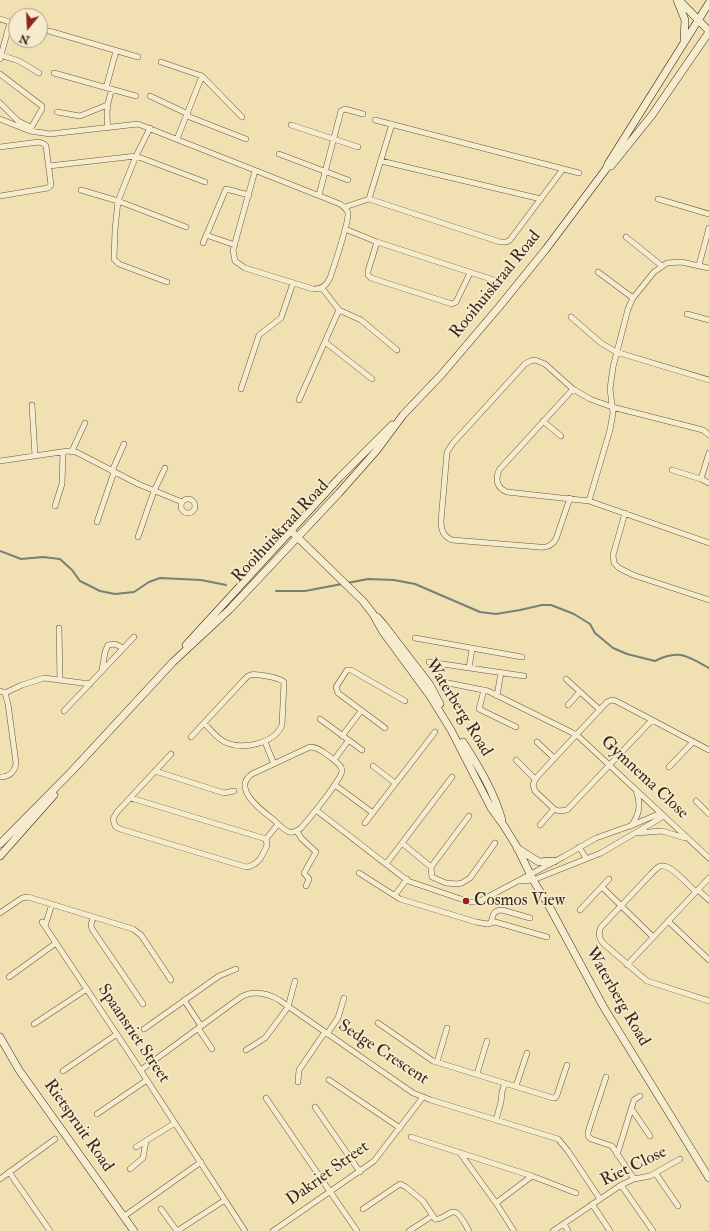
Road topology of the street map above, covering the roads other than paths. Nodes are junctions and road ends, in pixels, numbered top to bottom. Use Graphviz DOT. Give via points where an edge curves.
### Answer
graph roads {
  1 [pos="678,0"];
  2 [pos="701,0"];
  3 [pos="708,6"];
  4 [pos="698,20"];
  5 [pos="49,31"];
  6 [pos="709,32"];
  7 [pos="8,36"];
  8 [pos="683,43"];
  9 [pos="116,51"];
  10 [pos="0,57"];
  11 [pos="138,57"];
  12 [pos="161,62"];
  13 [pos="39,73"];
  14 [pos="54,73"];
  15 [pos="0,74"];
  16 [pos="202,76"];
  17 [pos="109,88"];
  18 [pos="136,96"];
  19 [pos="150,96"];
  20 [pos="0,104"];
  21 [pos="107,105"];
  22 [pos="57,112"];
  23 [pos="363,114"];
  24 [pos="187,115"];
  25 [pos="242,117"];
  26 [pos="0,119"];
  27 [pos="375,120"];
  28 [pos="392,124"];
  29 [pos="291,125"];
  30 [pos="31,128"];
  31 [pos="108,128"];
  32 [pos="150,128"];
  33 [pos="66,131"];
  34 [pos="177,139"];
  35 [pos="246,139"];
  36 [pos="333,139"];
  37 [pos="0,147"];
  38 [pos="358,147"];
  39 [pos="279,154"];
  40 [pos="136,156"];
  41 [pos="381,161"];
  42 [pos="49,166"];
  43 [pos="563,169"];
  44 [pos="606,169"];
  45 [pos="255,171"];
  46 [pos="326,172"];
  47 [pos="579,173"];
  48 [pos="348,180"];
  49 [pos="205,182"];
  50 [pos="81,190"];
  51 [pos="249,195"];
  52 [pos="319,195"];
  53 [pos="0,196"];
  54 [pos="541,198"];
  55 [pos="370,199"];
  56 [pos="658,199"];
  57 [pos="118,201"];
  58 [pos="345,207"];
  59 [pos="709,214"];
  60 [pos="186,226"];
  61 [pos="709,228"];
  62 [pos="345,229"];
  63 [pos="206,235"];
  64 [pos="626,237"];
  65 [pos="377,242"];
  66 [pos="203,243"];
  67 [pos="235,245"];
  68 [pos="699,265"];
  69 [pos="662,266"];
  70 [pos="709,268"];
  71 [pos="598,272"];
  72 [pos="470,273"];
  73 [pos="497,281"];
  74 [pos="167,282"];
  75 [pos="293,283"];
  76 [pos="322,288"];
  77 [pos="633,298"];
  78 [pos="339,310"];
  79 [pos="687,314"];
  80 [pos="571,317"];
  81 [pos="709,320"];
  82 [pos="325,342"];
  83 [pos="397,350"];
  84 [pos="616,352"];
  85 [pos="372,379"];
  86 [pos="709,380"];
  87 [pos="573,388"];
  88 [pos="241,390"];
  89 [pos="298,400"];
  90 [pos="32,405"];
  91 [pos="612,407"];
  92 [pos="403,415"];
  93 [pos="543,421"];
  94 [pos="85,423"];
  95 [pos="709,435"];
  96 [pos="561,436"];
  97 [pos="124,444"];
  98 [pos="72,451"];
  99 [pos="63,452"];
  100 [pos="709,453"];
  101 [pos="35,456"];
  102 [pos="0,461"];
  103 [pos="165,468"];
  104 [pos="672,470"];
  105 [pos="113,472"];
  106 [pos="701,479"];
  107 [pos="709,483"];
  108 [pos="154,491"];
  109 [pos="570,498"];
  110 [pos="590,501"];
  111 [pos="182,502"];
  112 [pos="55,506"];
  113 [pos="624,513"];
  114 [pos="97,522"];
  115 [pos="291,531"];
  116 [pos="138,537"];
  117 [pos="298,537"];
  118 [pos="709,543"];
  119 [pos="709,600"];
  120 [pos="59,628"];
  121 [pos="134,637"];
  122 [pos="415,638"];
  123 [pos="123,648"];
  124 [pos="472,649"];
  125 [pos="522,657"];
  126 [pos="173,662"];
  127 [pos="430,662"];
  128 [pos="470,668"];
  129 [pos="102,670"];
  130 [pos="501,672"];
  131 [pos="524,676"];
  132 [pos="566,679"];
  133 [pos="60,680"];
  134 [pos="443,682"];
  135 [pos="90,684"];
  136 [pos="484,690"];
  137 [pos="2,692"];
  138 [pos="580,692"];
  139 [pos="497,696"];
  140 [pos="405,701"];
  141 [pos="568,705"];
  142 [pos="600,710"];
  143 [pos="64,711"];
  144 [pos="361,711"];
  145 [pos="320,719"];
  146 [pos="652,720"];
  147 [pos="204,723"];
  148 [pos="516,727"];
  149 [pos="385,728"];
  150 [pos="435,732"];
  151 [pos="577,735"];
  152 [pos="342,736"];
  153 [pos="191,737"];
  154 [pos="348,741"];
  155 [pos="265,742"];
  156 [pos="537,742"];
  157 [pos="693,742"];
  158 [pos="362,750"];
  159 [pos="709,750"];
  160 [pos="171,754"];
  161 [pos="554,758"];
  162 [pos="334,760"];
  163 [pos="516,760"];
  164 [pos="274,764"];
  165 [pos="610,765"];
  166 [pos="373,766"];
  167 [pos="669,766"];
  168 [pos="72,771"];
  169 [pos="155,771"];
  170 [pos="0,776"];
  171 [pos="452,777"];
  172 [pos="535,779"];
  173 [pos="395,783"];
  174 [pos="335,785"];
  175 [pos="636,790"];
  176 [pos="234,792"];
  177 [pos="131,798"];
  178 [pos="696,801"];
  179 [pos="554,809"];
  180 [pos="316,810"];
  181 [pos="373,812"];
  182 [pos="709,814"];
  183 [pos="662,815"];
  184 [pos="469,816"];
  185 [pos="365,823"];
  186 [pos="278,824"];
  187 [pos="540,825"];
  188 [pos="630,826"];
  189 [pos="297,831"];
  190 [pos="632,834"];
  191 [pos="688,839"];
  192 [pos="266,840"];
  193 [pos="402,843"];
  194 [pos="495,843"];
  195 [pos="0,844"];
  196 [pos="579,847"];
  197 [pos="517,848"];
  198 [pos="0,856"];
  199 [pos="586,858"];
  200 [pos="709,858"];
  201 [pos="554,861"];
  202 [pos="386,864"];
  203 [pos="431,867"];
  204 [pos="359,873"];
  205 [pos="531,877"];
  206 [pos="709,878"];
  207 [pos="407,879"];
  208 [pos="609,879"];
  209 [pos="306,886"];
  210 [pos="602,887"];
  211 [pos="697,891"];
  212 [pos="395,895"];
  213 [pos="461,899"];
  214 [pos="709,900"];
  215 [pos="471,902"];
  216 [pos="52,904"];
  217 [pos="620,906"];
  218 [pos="580,910"];
  219 [pos="0,913"];
  220 [pos="93,917"];
  221 [pos="530,918"];
  222 [pos="668,921"];
  223 [pos="492,923"];
  224 [pos="654,936"];
  225 [pos="547,937"];
  226 [pos="56,943"];
  227 [pos="709,960"];
  228 [pos="627,965"];
  229 [pos="236,969"];
  230 [pos="9,977"];
  231 [pos="172,980"];
  232 [pos="295,981"];
  233 [pos="87,989"];
  234 [pos="344,998"];
  235 [pos="184,1000"];
  236 [pos="709,1001"];
  237 [pos="143,1004"];
  238 [pos="288,1006"];
  239 [pos="378,1023"];
  240 [pos="34,1024"];
  241 [pos="199,1027"];
  242 [pos="447,1028"];
  243 [pos="144,1029"];
  244 [pos="326,1033"];
  245 [pos="117,1034"];
  246 [pos="0,1038"];
  247 [pos="487,1041"];
  248 [pos="212,1049"];
  249 [pos="246,1050"];
  250 [pos="527,1053"];
  251 [pos="437,1062"];
  252 [pos="566,1065"];
  253 [pos="141,1070"];
  254 [pos="63,1071"];
  255 [pos="477,1074"];
  256 [pos="606,1077"];
  257 [pos="147,1080"];
  258 [pos="329,1080"];
  259 [pos="298,1082"];
  260 [pos="504,1083"];
  261 [pos="516,1086"];
  262 [pos="640,1096"];
  263 [pos="423,1097"];
  264 [pos="266,1098"];
  265 [pos="315,1107"];
  266 [pos="631,1108"];
  267 [pos="97,1114"];
  268 [pos="496,1120"];
  269 [pos="175,1122"];
  270 [pos="400,1128"];
  271 [pos="650,1136"];
  272 [pos="411,1137"];
  273 [pos="55,1139"];
  274 [pos="146,1141"];
  275 [pos="136,1147"];
  276 [pos="460,1153"];
  277 [pos="617,1155"];
  278 [pos="680,1159"];
  279 [pos="201,1162"];
  280 [pos="130,1169"];
  281 [pos="9,1172"];
  282 [pos="360,1172"];
  283 [pos="656,1174"];
  284 [pos="532,1176"];
  285 [pos="709,1178"];
  286 [pos="0,1179"];
  287 [pos="634,1179"];
  288 [pos="621,1185"];
  289 [pos="331,1192"];
  290 [pos="576,1193"];
  291 [pos="600,1199"];
  292 [pos="225,1200"];
  293 [pos="496,1203"];
  294 [pos="592,1204"];
  295 [pos="678,1206"];
  296 [pos="161,1209"];
  297 [pos="363,1209"];
  298 [pos="432,1216"];
  299 [pos="123,1217"];
  300 [pos="564,1224"];
  301 [pos="412,1230"];
  302 [pos="50,1231"];
  303 [pos="134,1231"];
  304 [pos="177,1231"];
  305 [pos="246,1231"];
  306 [pos="273,1231"];
  307 [pos="357,1231"];
  308 [pos="469,1231"];
  309 [pos="514,1231"];
  310 [pos="554,1231"];
  311 [pos="568,1231"];
  312 [pos="610,1231"];
  313 [pos="653,1231"];
  1 -- 4 [label="main road"];
  1 -- 8 [label="main road" via="685,20"];
  2 -- 3 [label="main road"];
  3 -- 4 [label="main road, Rooihuiskraal Road"];
  4 -- 6 [label="main road"];
  4 -- 8 [label="main road, Rooihuiskraal Road"];
  5 -- 9 [label="street"];
  6 -- 44 [label="main road, Rooihuiskraal Road" via="652,116"];
  7 -- 10 [label="street"];
  8 -- 44 [label="main road, Rooihuiskraal Road"];
  9 -- 11 [label="street"];
  9 -- 17 [label="street"];
  10 -- 13 [label="street" via="23,63"];
  12 -- 16 [label="street"];
  14 -- 17 [label="street"];
  15 -- 30 [label="street" via="42,106"];
  16 -- 24 [label="street"];
  16 -- 25 [label="street"];
  17 -- 18 [label="street"];
  17 -- 21 [label="street"];
  19 -- 24 [label="street"];
  20 -- 30 [label="street" via="18,121"];
  21 -- 22 [label="street" via="80,116"];
  21 -- 31 [label="street"];
  23 -- 36 [label="street" via="342,110"];
  24 -- 34 [label="street"];
  24 -- 35 [label="street"];
  26 -- 33 [label="street" via="40,133"];
  27 -- 28 [label="street"];
  28 -- 41 [label="street"];
  28 -- 43 [label="street"];
  29 -- 36 [label="street"];
  30 -- 33 [label="street"];
  31 -- 32 [label="street" via="131,124"];
  31 -- 33 [label="street"];
  32 -- 34 [label="street"];
  32 -- 40 [label="street"];
  34 -- 45 [label="street"];
  36 -- 38 [label="street"];
  36 -- 46 [label="street"];
  37 -- 42 [label="street" via="42,143 46,146"];
  39 -- 46 [label="street"];
  40 -- 42 [label="street"];
  40 -- 49 [label="street"];
  40 -- 57 [label="street"];
  41 -- 54 [label="street"];
  41 -- 55 [label="street"];
  42 -- 53 [label="street" via="51,185 48,188"];
  43 -- 47 [label="street"];
  43 -- 54 [label="street"];
  44 -- 92 [label="main road, Rooihuiskraal Road" via="499,307"];
  45 -- 51 [label="street"];
  45 -- 52 [label="street"];
  46 -- 48 [label="street"];
  46 -- 52 [label="street"];
  50 -- 57 [label="street"];
  51 -- 63 [label="street" via="226,189"];
  51 -- 67 [label="street"];
  52 -- 58 [label="street"];
  54 -- 55 [label="street" via="506,242"];
  55 -- 58 [label="street"];
  56 -- 59 [label="street"];
  57 -- 60 [label="street"];
  57 -- 74 [label="street" via="114,259"];
  58 -- 62 [label="street" via="348,217"];
  61 -- 68 [label="street"];
  62 -- 65 [label="street"];
  62 -- 76 [label="street" via="330,278"];
  63 -- 66 [label="street"];
  63 -- 67 [label="street"];
  64 -- 69 [label="street"];
  65 -- 72 [label="street"];
  65 -- 72 [label="street" via="368,271 371,278 452,304 456,302"];
  67 -- 75 [label="street" via="234,258 241,267"];
  68 -- 69 [label="street" via="675,262"];
  68 -- 70 [label="street"];
  69 -- 77 [label="street" via="648,278"];
  71 -- 77 [label="street"];
  72 -- 73 [label="street"];
  75 -- 76 [label="street" via="313,289"];
  75 -- 88 [label="street" via="281,318 259,335"];
  76 -- 78 [label="street"];
  77 -- 84 [label="street"];
  78 -- 82 [label="street"];
  78 -- 83 [label="street" via="361,320"];
  79 -- 81 [label="street"];
  80 -- 84 [label="street"];
  82 -- 85 [label="street"];
  82 -- 89 [label="street"];
  84 -- 86 [label="street"];
  84 -- 91 [label="street" via="610,389"];
  87 -- 91 [label="street" via="590,400"];
  87 -- 93 [label="street"];
  87 -- 109 [label="street" via="545,364 535,360 525,364 448,450 441,527 444,535 452,540 547,547 556,539"];
  90 -- 101 [label="street"];
  91 -- 95 [label="street" via="703,430"];
  91 -- 110 [label="street" via="610,430"];
  92 -- 115 [label="main road, Rooihuiskraal Road"];
  92 -- 117 [label="main road, Rooihuiskraal Road" via="377,450"];
  93 -- 96 [label="street"];
  93 -- 109 [label="street" via="499,470 497,484 507,492"];
  94 -- 98 [label="street"];
  97 -- 105 [label="street"];
  98 -- 99 [label="street"];
  98 -- 105 [label="street"];
  99 -- 101 [label="street"];
  99 -- 112 [label="street" via="62,484"];
  100 -- 106 [label="street"];
  101 -- 102 [label="street"];
  103 -- 108 [label="street"];
  104 -- 106 [label="street"];
  105 -- 108 [label="street"];
  105 -- 114 [label="street"];
  106 -- 107 [label="street"];
  108 -- 111 [label="street"];
  108 -- 116 [label="street"];
  109 -- 110 [label="street"];
  110 -- 113 [label="street"];
  113 -- 118 [label="street"];
  113 -- 119 [label="street" via="613,555 614,563 632,575"];
  115 -- 117 [label="main road, Waterberg Road"];
  115 -- 126 [label="main road, Rooihuiskraal Road"];
  117 -- 126 [label="main road, Rooihuiskraal Road" via="230,609"];
  117 -- 197 [label="main road, Waterberg Road" via="353,590 373,614 451,730 491,808"];
  120 -- 133 [label="street"];
  121 -- 123 [label="street"];
  122 -- 124 [label="street"];
  123 -- 129 [label="street"];
  123 -- 129 [label="street" via="115,644 108,645"];
  124 -- 125 [label="street"];
  124 -- 128 [label="street"];
  126 -- 168 [label="main road, Rooihuiskraal Road"];
  127 -- 128 [label="street"];
  128 -- 130 [label="street"];
  129 -- 135 [label="street"];
  130 -- 131 [label="street"];
  130 -- 139 [label="street"];
  132 -- 138 [label="street"];
  133 -- 135 [label="street"];
  133 -- 137 [label="street" via="42,678"];
  134 -- 136 [label="street, Gymnema Close"];
  135 -- 143 [label="street"];
  136 -- 139 [label="street, Gymnema Close"];
  136 -- 148 [label="street" via="480,709"];
  137 -- 170 [label="street" via="8,704 16,766 9,775"];
  138 -- 141 [label="street"];
  138 -- 142 [label="street"];
  139 -- 151 [label="street, Gymnema Close"];
  140 -- 144 [label="street" via="348,669 336,690"];
  142 -- 146 [label="street" via="609,701 614,700"];
  142 -- 151 [label="street"];
  144 -- 149 [label="street"];
  144 -- 152 [label="street"];
  145 -- 152 [label="street"];
  146 -- 157 [label="street"];
  146 -- 165 [label="street"];
  147 -- 153 [label="street"];
  147 -- 155 [label="street" via="229,744 242,746"];
  147 -- 155 [label="street" via="250,675 280,679 285,683 282,725"];
  150 -- 173 [label="street"];
  151 -- 161 [label="street"];
  151 -- 165 [label="street, Gymnema Close"];
  152 -- 154 [label="street"];
  154 -- 158 [label="street"];
  154 -- 162 [label="street"];
  155 -- 164 [label="street"];
  156 -- 161 [label="street"];
  157 -- 159 [label="street"];
  157 -- 167 [label="street"];
  160 -- 169 [label="street"];
  161 -- 172 [label="street"];
  162 -- 164 [label="street" via="312,747"];
  162 -- 174 [label="street" via="342,772"];
  163 -- 172 [label="street"];
  164 -- 186 [label="street" via="250,776 245,784 254,804"];
  165 -- 175 [label="street, Gymnema Close"];
  165 -- 179 [label="street" via="569,808 563,812"];
  166 -- 173 [label="street"];
  168 -- 195 [label="main road, Rooihuiskraal Road"];
  168 -- 198 [label="main road, Rooihuiskraal Road" via="58,791"];
  169 -- 176 [label="street" via="224,793"];
  169 -- 177 [label="street"];
  171 -- 193 [label="street"];
  172 -- 179 [label="street" via="533,785 536,791"];
  173 -- 181 [label="street"];
  174 -- 180 [label="street"];
  174 -- 181 [label="street"];
  175 -- 183 [label="street, Gymnema Close"];
  175 -- 188 [label="street" via="639,810"];
  177 -- 192 [label="street"];
  177 -- 192 [label="street" via="113,818 114,824 120,828 246,867 252,866 262,857 267,845"];
  178 -- 182 [label="street"];
  179 -- 187 [label="street"];
  180 -- 189 [label="street"];
  180 -- 202 [label="street"];
  181 -- 185 [label="street"];
  183 -- 188 [label="street"];
  183 -- 190 [label="street"];
  183 -- 191 [label="street, Gymnema Close"];
  184 -- 203 [label="street"];
  186 -- 189 [label="street" via="288,832"];
  186 -- 192 [label="street"];
  188 -- 196 [label="street"];
  189 -- 209 [label="street" via="316,853 304,873 309,879"];
  190 -- 191 [label="street" via="662,831"];
  190 -- 199 [label="street" via="601,853"];
  191 -- 200 [label="street, Gymnema Close"];
  193 -- 202 [label="street"];
  193 -- 203 [label="street"];
  194 -- 203 [label="street" via="470,878 462,883 452,884 434,878"];
  196 -- 199 [label="street"];
  196 -- 201 [label="street"];
  197 -- 201 [label="main road" via="539,862"];
  197 -- 205 [label="main road, Waterberg Road"];
  199 -- 205 [label="street"];
  201 -- 205 [label="street"];
  202 -- 207 [label="street"];
  204 -- 212 [label="street"];
  205 -- 215 [label="street" via="475,903"];
  205 -- 285 [label="main road, Waterberg Road" via="615,1026"];
  206 -- 211 [label="street"];
  207 -- 212 [label="street"];
  207 -- 213 [label="street"];
  208 -- 210 [label="street"];
  210 -- 217 [label="street"];
  210 -- 218 [label="street"];
  211 -- 214 [label="street"];
  211 -- 217 [label="street" via="672,869 663,866 656,869"];
  211 -- 222 [label="street"];
  212 -- 223 [label="street" via="400,899 481,924"];
  216 -- 219 [label="street" via="25,897"];
  216 -- 220 [label="street"];
  216 -- 226 [label="street, Spaansriet Street" via="43,924"];
  217 -- 224 [label="street"];
  217 -- 228 [label="street" via="601,926 599,935 602,942"];
  220 -- 231 [label="street" via="139,933"];
  220 -- 237 [label="street" via="92,930"];
  221 -- 223 [label="street" via="497,910 494,912"];
  222 -- 224 [label="street"];
  222 -- 227 [label="street"];
  223 -- 225 [label="street"];
  224 -- 228 [label="street"];
  226 -- 230 [label="street"];
  226 -- 233 [label="street, Spaansriet Street"];
  228 -- 236 [label="street" via="648,981"];
  229 -- 235 [label="street" via="219,976"];
  232 -- 238 [label="street"];
  233 -- 240 [label="street"];
  233 -- 245 [label="street, Spaansriet Street"];
  234 -- 244 [label="street" via="338,1018"];
  235 -- 241 [label="street"];
  235 -- 243 [label="street"];
  238 -- 241 [label="street, Sedge Crescent" via="270,995 250,993"];
  238 -- 244 [label="street, Sedge Crescent"];
  238 -- 249 [label="street" via="266,1037"];
  239 -- 251 [label="street"];
  241 -- 248 [label="street"];
  241 -- 253 [label="street, Sedge Crescent"];
  242 -- 251 [label="street"];
  244 -- 259 [label="street" via="298,1070"];
  244 -- 263 [label="street, Sedge Crescent" via="405,1088"];
  245 -- 253 [label="street, Spaansriet Street"];
  245 -- 254 [label="street"];
  246 -- 299 [label="main road, Rietspruit Road" via="19,1070"];
  247 -- 255 [label="street"];
  250 -- 261 [label="street"];
  251 -- 255 [label="street"];
  252 -- 261 [label="street" via="555,1098"];
  253 -- 257 [label="street, Spaansriet Street"];
  255 -- 260 [label="street"];
  256 -- 277 [label="street" via="588,1135 591,1139 610,1145"];
  257 -- 267 [label="street"];
  257 -- 269 [label="street, Spaansriet Street"];
  258 -- 270 [label="street"];
  260 -- 261 [label="street"];
  260 -- 268 [label="street"];
  262 -- 266 [label="street" via="634,1100"];
  263 -- 268 [label="street, Sedge Crescent"];
  263 -- 270 [label="street, Dakriet Street"];
  264 -- 289 [label="street"];
  265 -- 282 [label="street"];
  266 -- 271 [label="street"];
  266 -- 277 [label="street"];
  268 -- 291 [label="street, Sedge Crescent" via="560,1141"];
  269 -- 274 [label="street"];
  269 -- 279 [label="street, Spaansriet Street"];
  270 -- 282 [label="street, Dakriet Street" via="376,1159"];
  272 -- 276 [label="street"];
  273 -- 281 [label="street"];
  274 -- 275 [label="street"];
  274 -- 280 [label="street" via="143,1158"];
  276 -- 284 [label="street"];
  276 -- 293 [label="street"];
  277 -- 287 [label="street"];
  278 -- 283 [label="street, Riet Close"];
  279 -- 292 [label="street"];
  279 -- 299 [label="street"];
  281 -- 286 [label="street"];
  281 -- 302 [label="street"];
  282 -- 289 [label="street, Dakriet Street"];
  283 -- 287 [label="street, Riet Close"];
  283 -- 295 [label="street"];
  284 -- 290 [label="street"];
  284 -- 293 [label="street"];
  287 -- 288 [label="street, Riet Close"];
  288 -- 291 [label="street, Riet Close"];
  288 -- 313 [label="street"];
  289 -- 306 [label="street, Dakriet Street"];
  289 -- 307 [label="street"];
  291 -- 294 [label="street"];
  292 -- 304 [label="street"];
  292 -- 305 [label="street"];
  293 -- 309 [label="street"];
  294 -- 300 [label="street"];
  294 -- 312 [label="street"];
  296 -- 304 [label="street"];
  297 -- 298 [label="street" via="400,1184 423,1200"];
  298 -- 301 [label="street"];
  298 -- 308 [label="street" via="438,1220 455,1212"];
  299 -- 303 [label="main road, Rietspruit Road"];
  300 -- 310 [label="street"];
  300 -- 311 [label="street"];
}
